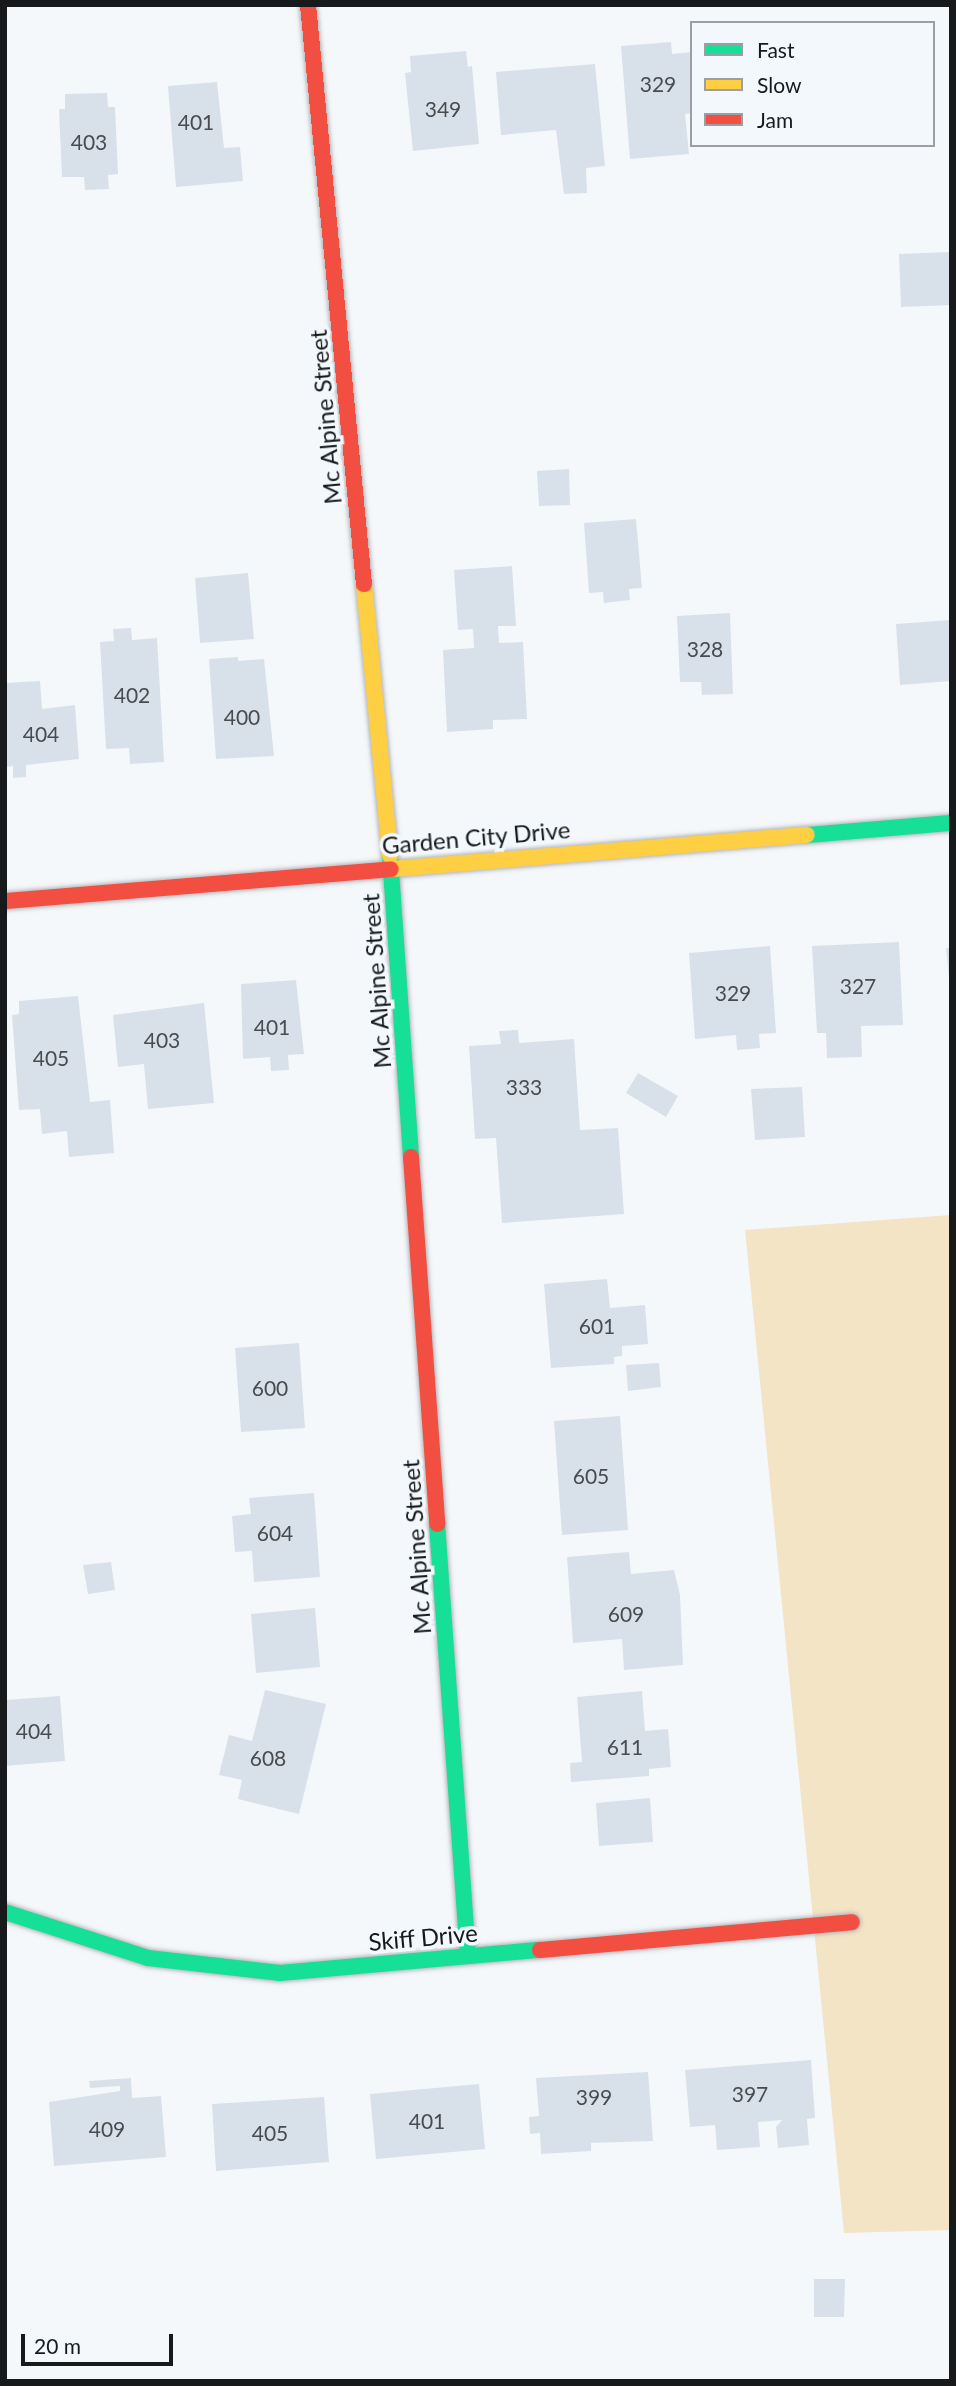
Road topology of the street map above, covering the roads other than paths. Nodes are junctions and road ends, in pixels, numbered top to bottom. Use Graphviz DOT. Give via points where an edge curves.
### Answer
graph roads {
  1 [pos="308,5"];
  2 [pos="951,823"];
  3 [pos="391,867"];
  4 [pos="5,901"];
  5 [pos="5,1912"];
  6 [pos="852,1922"];
  7 [pos="468,1956"];
  1 -- 3 [label="street, Mc Alpine Street"];
  2 -- 3 [label="street, Garden City Drive"];
  3 -- 4 [label="street, Garden City Drive"];
  3 -- 7 [label="street, Mc Alpine Street"];
  5 -- 7 [label="street, Skiff Drive" via="148,1958 280,1973"];
  6 -- 7 [label="street, Skiff Drive"];
}
